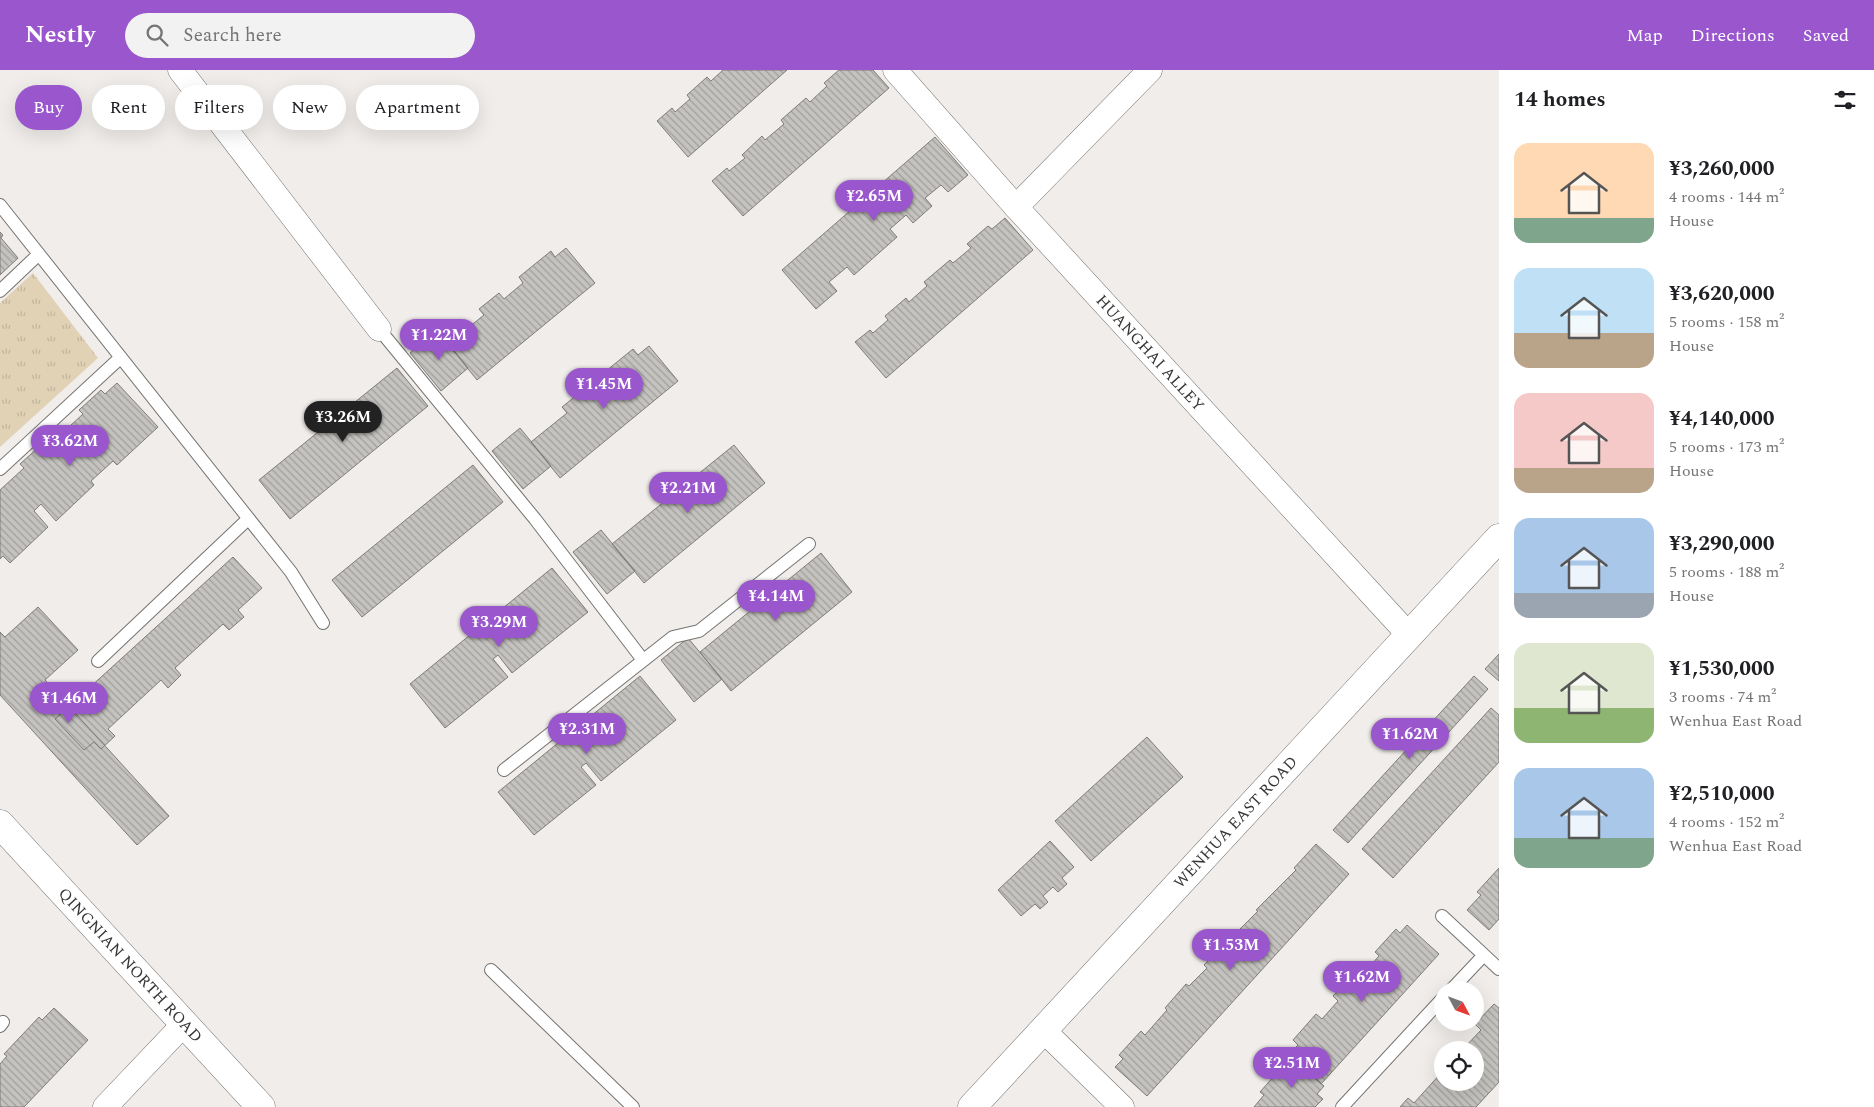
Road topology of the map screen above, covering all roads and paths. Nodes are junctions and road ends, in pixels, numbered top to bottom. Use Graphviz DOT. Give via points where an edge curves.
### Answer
graph roads {
  1 [pos="180,70"];
  2 [pos="895,70"];
  3 [pos="1150,70"];
  4 [pos="0,205"];
  5 [pos="1016,207"];
  6 [pos="39,254"];
  7 [pos="0,291"];
  8 [pos="379,329"];
  9 [pos="120,358"];
  10 [pos="0,469"];
  11 [pos="248,519"];
  12 [pos="1499,538"];
  13 [pos="809,544"];
  14 [pos="322,623"];
  15 [pos="1409,635"];
  16 [pos="643,660"];
  17 [pos="98,661"];
  18 [pos="504,770"];
  19 [pos="0,824"];
  20 [pos="1442,916"];
  21 [pos="1484,955"];
  22 [pos="1499,969"];
  23 [pos="491,970"];
  24 [pos="1459,981"];
  25 [pos="1434,1008"];
  26 [pos="184,1024"];
  27 [pos="1043,1030"];
  28 [pos="104,1107"];
  29 [pos="261,1107"];
  30 [pos="633,1107"];
  31 [pos="972,1107"];
  32 [pos="1122,1107"];
  33 [pos="1342,1107"];
  1 -- 8 [label="street"];
  2 -- 5 [label="street, HUANGHAI ALLEY"];
  3 -- 5 [label="street"];
  4 -- 6 [label="lane"];
  5 -- 15 [label="street, HUANGHAI ALLEY"];
  6 -- 7 [label="lane"];
  6 -- 9 [label="lane"];
  8 -- 16 [label="lane" via="535,519"];
  9 -- 10 [label="lane"];
  9 -- 11 [label="lane"];
  11 -- 14 [label="lane" via="291,572"];
  11 -- 17 [label="lane"];
  12 -- 15 [label="street, WENHUA EAST ROAD"];
  13 -- 16 [label="lane" via="699,631 673,637"];
  15 -- 27 [label="street, WENHUA EAST ROAD"];
  16 -- 18 [label="lane"];
  19 -- 26 [label="street, QINGNIAN NORTH ROAD"];
  20 -- 21 [label="lane"];
  21 -- 22 [label="lane"];
  21 -- 24 [label="lane"];
  23 -- 30 [label="lane"];
  25 -- 33 [label="lane"];
  26 -- 28 [label="street"];
  26 -- 29 [label="street, QINGNIAN NORTH ROAD"];
  27 -- 31 [label="street, WENHUA EAST ROAD"];
  27 -- 32 [label="street"];
}
